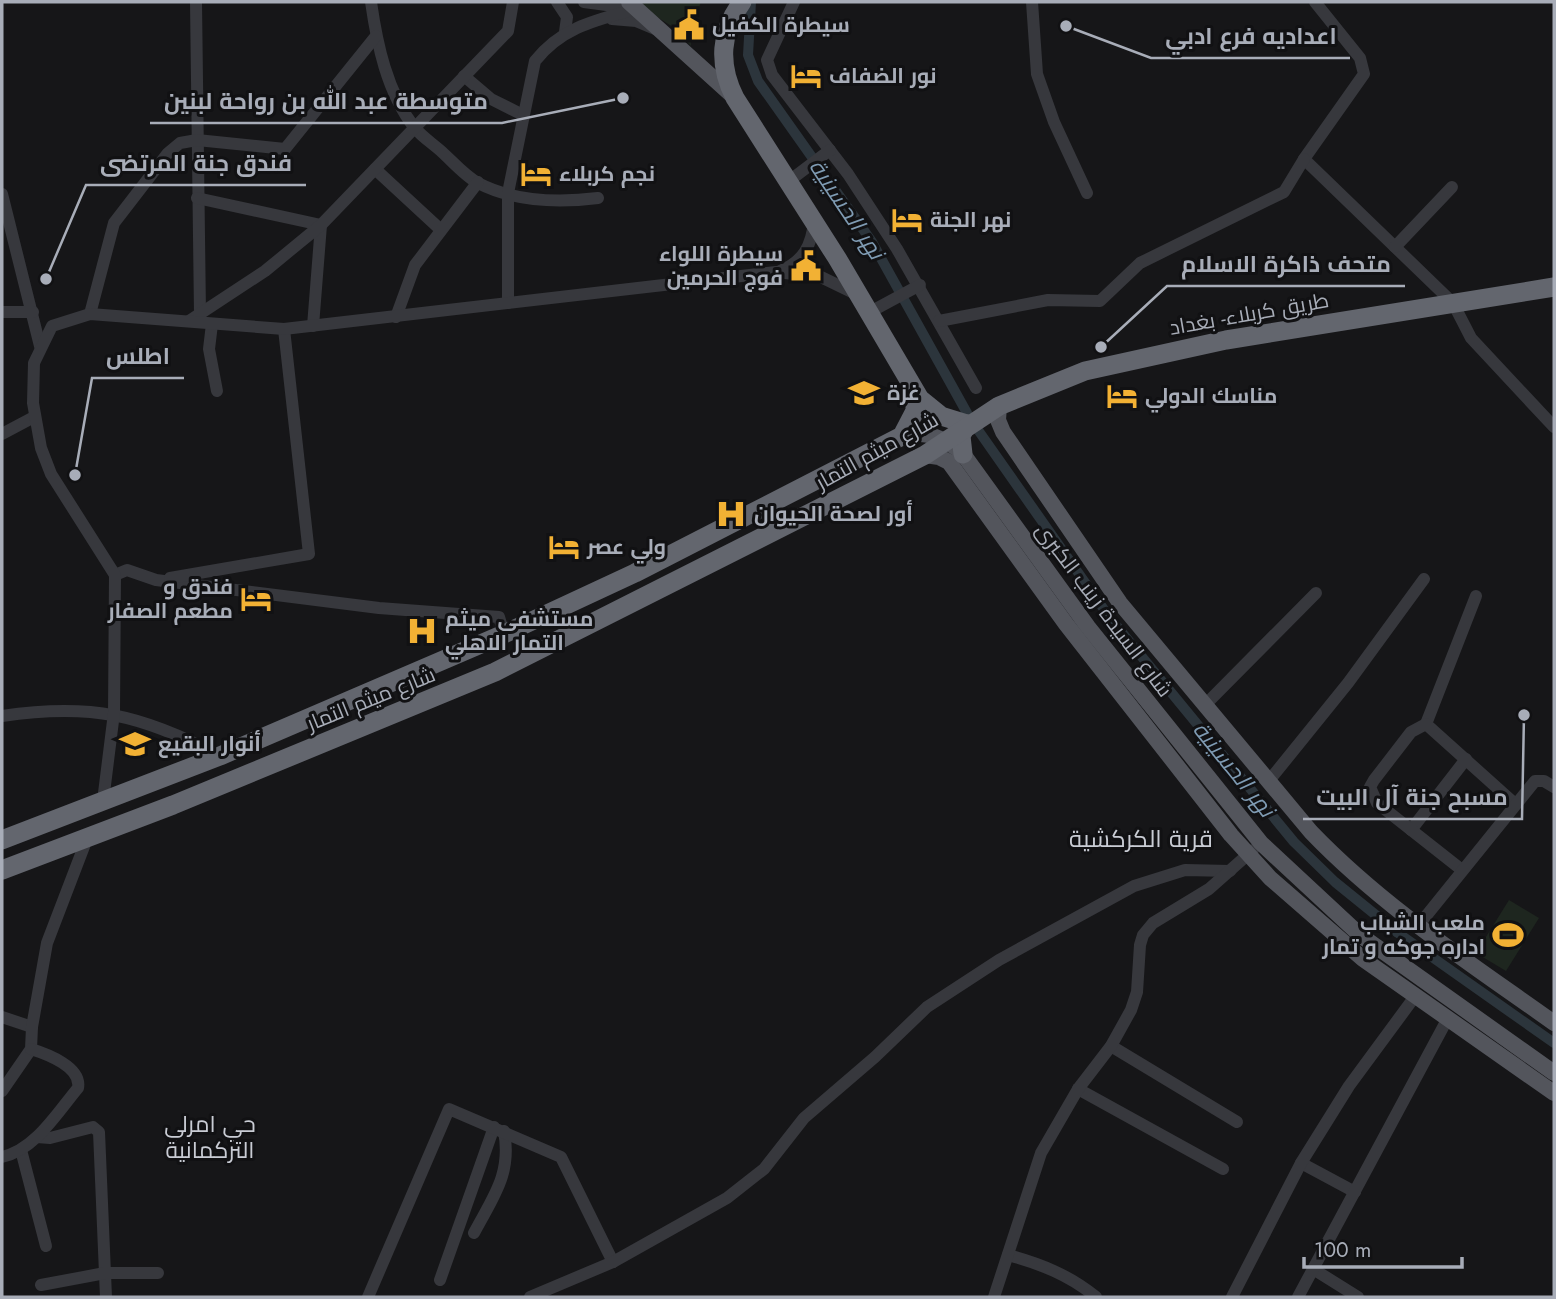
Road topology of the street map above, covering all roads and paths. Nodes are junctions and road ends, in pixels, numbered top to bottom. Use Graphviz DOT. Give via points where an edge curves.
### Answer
graph roads {
  1 [pos="196,2"];
  2 [pos="372,2"];
  3 [pos="513,2"];
  4 [pos="557,2"];
  5 [pos="584,2"];
  6 [pos="742,2"];
  7 [pos="794,2"];
  8 [pos="1032,2"];
  9 [pos="1315,2"];
  10 [pos="634,4"];
  11 [pos="591,21"];
  12 [pos="565,32"];
  13 [pos="662,32"];
  14 [pos="376,36"];
  15 [pos="464,76"];
  16 [pos="735,98"];
  17 [pos="523,115"];
  18 [pos="414,127"];
  19 [pos="197,139"];
  20 [pos="825,154"];
  21 [pos="1304,159"];
  22 [pos="375,169"];
  23 [pos="796,176"];
  24 [pos="478,183"];
  25 [pos="1452,187"];
  26 [pos="508,193"];
  27 [pos="1087,193"];
  28 [pos="197,198"];
  29 [pos="598,198"];
  30 [pos="3,201"];
  31 [pos="814,220"];
  32 [pos="321,225"];
  33 [pos="441,230"];
  34 [pos="1395,247"];
  35 [pos="776,272"];
  36 [pos="1554,287"];
  37 [pos="914,288"];
  38 [pos="508,303"];
  39 [pos="1453,303"];
  40 [pos="871,304"];
  41 [pos="2,312"];
  42 [pos="33,312"];
  43 [pos="90,314"];
  44 [pos="396,317"];
  45 [pos="194,318"];
  46 [pos="939,321"];
  47 [pos="212,324"];
  48 [pos="313,326"];
  49 [pos="284,329"];
  50 [pos="40,346"];
  51 [pos="976,388"];
  52 [pos="217,391"];
  53 [pos="915,391"];
  54 [pos="999,406"];
  55 [pos="34,417"];
  56 [pos="967,424"];
  57 [pos="1554,427"];
  58 [pos="2,434"];
  59 [pos="902,436"];
  60 [pos="946,441"];
  61 [pos="925,456"];
  62 [pos="957,459"];
  63 [pos="115,575"];
  64 [pos="1424,579"];
  65 [pos="156,580"];
  66 [pos="1317,593"];
  67 [pos="1476,596"];
  68 [pos="504,634"];
  69 [pos="446,657"];
  70 [pos="399,678"];
  71 [pos="459,688"];
  72 [pos="1205,705"];
  73 [pos="413,707"];
  74 [pos="114,713"];
  75 [pos="2,716"];
  76 [pos="1426,724"];
  77 [pos="220,756"];
  78 [pos="1466,760"];
  79 [pos="1268,782"];
  80 [pos="1554,786"];
  81 [pos="103,801"];
  82 [pos="1514,803"];
  83 [pos="27,830"];
  84 [pos="1411,830"];
  85 [pos="88,836"];
  86 [pos="2,840"];
  87 [pos="1261,843"];
  88 [pos="2,849"];
  89 [pos="1248,855"];
  90 [pos="34,857"];
  91 [pos="2,869"];
  92 [pos="1462,870"];
  93 [pos="1230,871"];
  94 [pos="1418,926"];
  95 [pos="1416,995"];
  96 [pos="2,1017"];
  97 [pos="1448,1018"];
  98 [pos="1554,1023"];
  99 [pos="32,1027"];
  100 [pos="1111,1046"];
  101 [pos="31,1049"];
  102 [pos="1554,1073"];
  103 [pos="7,1074"];
  104 [pos="1078,1089"];
  105 [pos="2,1091"];
  106 [pos="1554,1093"];
  107 [pos="1237,1122"];
  108 [pos="499,1129"];
  109 [pos="37,1137"];
  110 [pos="21,1150"];
  111 [pos="2,1157"];
  112 [pos="1301,1163"];
  113 [pos="1223,1169"];
  114 [pos="1354,1192"];
  115 [pos="474,1233"];
  116 [pos="46,1246"];
  117 [pos="1008,1255"];
  118 [pos="614,1262"];
  119 [pos="1313,1269"];
  120 [pos="105,1273"];
  121 [pos="158,1273"];
  122 [pos="440,1280"];
  123 [pos="41,1285"];
  124 [pos="106,1297"];
  125 [pos="368,1297"];
  126 [pos="530,1297"];
  127 [pos="994,1297"];
  128 [pos="1096,1297"];
  129 [pos="1232,1297"];
  130 [pos="1298,1297"];
  131 [pos="1358,1297"];
  1 -- 19 [label="street"];
  2 -- 14 [label="street"];
  3 -- 15 [label="street" via="508,32"];
  4 -- 12 [label="street" via="568,17"];
  5 -- 10 [label="street"];
  6 -- 16 [label="highway" via="724,45 725,72"];
  7 -- 20 [label="street" via="767,60 772,75"];
  8 -- 27 [label="street" via="1037,74"];
  9 -- 21 [label="street" via="1360,58 1364,74"];
  10 -- 11 [label="street"];
  10 -- 13 [label="main road"];
  11 -- 12 [label="street"];
  11 -- 13 [label="street" via="627,20"];
  12 -- 17 [label="street" via="535,61"];
  13 -- 16 [label="main road"];
  14 -- 18 [label="street" via="390,79"];
  14 -- 19 [label="street" via="285,149"];
  15 -- 17 [label="street" via="491,99"];
  15 -- 18 [label="street"];
  16 -- 23 [label="highway"];
  17 -- 26 [label="street"];
  18 -- 22 [label="street"];
  18 -- 24 [label="street"];
  19 -- 28 [label="street"];
  19 -- 43 [label="street" via="180,143 167,153 114,223"];
  20 -- 23 [label="street"];
  20 -- 37 [label="street"];
  21 -- 34 [label="street"];
  21 -- 46 [label="street" via="1284,192 1140,263 1100,301 1048,300"];
  22 -- 32 [label="street"];
  22 -- 33 [label="street"];
  23 -- 31 [label="highway"];
  24 -- 26 [label="street"];
  24 -- 33 [label="street"];
  25 -- 34 [label="street"];
  26 -- 29 [label="street" via="540,201"];
  26 -- 38 [label="street"];
  28 -- 32 [label="street"];
  28 -- 45 [label="street"];
  30 -- 42 [label="street"];
  31 -- 35 [label="street" via="808,248 800,259"];
  31 -- 40 [label="highway"];
  32 -- 45 [label="street" via="265,271"];
  32 -- 48 [label="street"];
  33 -- 44 [label="street" via="415,265"];
  34 -- 39 [label="street"];
  35 -- 38 [label="street"];
  35 -- 40 [label="street" via="821,277"];
  36 -- 39 [label="highway, طريق كربلاء- بغداد"];
  37 -- 40 [label="street"];
  37 -- 46 [label="street"];
  38 -- 44 [label="street"];
  39 -- 54 [label="highway, طريق كربلاء- بغداد" via="1173,350 1085,371"];
  39 -- 57 [label="street" via="1471,338"];
  40 -- 53 [label="highway"];
  41 -- 42 [label="street"];
  42 -- 50 [label="street"];
  43 -- 45 [label="street"];
  43 -- 50 [label="street" via="52,326"];
  44 -- 48 [label="street"];
  45 -- 47 [label="street"];
  46 -- 51 [label="street"];
  47 -- 49 [label="street"];
  47 -- 52 [label="street" via="209,349"];
  48 -- 49 [label="street"];
  49 -- 65 [label="street" via="309,554"];
  50 -- 55 [label="street" via="34,363"];
  53 -- 56 [label="highway" via="934,411"];
  53 -- 59 [label="highway, شارع ميثم التمار" via="915,411"];
  54 -- 56 [label="highway, طريق كربلاء- بغداد"];
  54 -- 72 [label="main road" via="1003,432 1034,478 1121,603"];
  55 -- 58 [label="street"];
  55 -- 63 [label="street" via="51,474"];
  56 -- 60 [label="highway, شارع ميثم التمار"];
  56 -- 62 [label="highway"];
  59 -- 60 [label="main road, شارع السيدة زينب الكبرى" via="919,434"];
  59 -- 68 [label="highway, شارع ميثم التمار"];
  60 -- 61 [label="highway, شارع ميثم التمار"];
  60 -- 62 [label="main road, شارع السيدة زينب الكبرى"];
  61 -- 62 [label="main road"];
  61 -- 71 [label="highway, شارع ميثم التمار"];
  62 -- 87 [label="main road, شارع السيدة زينب الكبرى"];
  62 -- 89 [label="main road, شارع السيدة زينب الكبرى" via="1066,624"];
  63 -- 65 [label="street" via="127,570"];
  63 -- 74 [label="street"];
  64 -- 79 [label="street"];
  65 -- 68 [label="street" via="379,608 499,617"];
  66 -- 72 [label="street"];
  67 -- 76 [label="street"];
  68 -- 69 [label="highway, شارع ميثم التمار"];
  69 -- 70 [label="highway, شارع ميثم التمار"];
  69 -- 71 [label="highway" via="442,677"];
  70 -- 73 [label="highway" via="411,677 421,685 422,698"];
  70 -- 77 [label="highway, شارع ميثم التمار"];
  71 -- 73 [label="highway, شارع ميثم التمار"];
  72 -- 79 [label="main road"];
  73 -- 85 [label="highway, شارع ميثم التمار"];
  74 -- 75 [label="street" via="62,709"];
  74 -- 77 [label="street" via="182,736"];
  74 -- 81 [label="street"];
  76 -- 78 [label="street"];
  76 -- 84 [label="street" via="1411,732 1370,788 1377,803"];
  77 -- 81 [label="highway, شارع ميثم التمار"];
  78 -- 82 [label="street"];
  78 -- 84 [label="street"];
  79 -- 94 [label="main road" via="1336,858"];
  80 -- 82 [label="street" via="1535,781"];
  81 -- 83 [label="highway, شارع ميثم التمار"];
  82 -- 92 [label="street"];
  83 -- 86 [label="highway, شارع ميثم التمار"];
  83 -- 90 [label="highway" via="23,842"];
  84 -- 92 [label="street"];
  85 -- 90 [label="highway, شارع ميثم التمار"];
  85 -- 99 [label="street" via="47,943"];
  87 -- 89 [label="street"];
  87 -- 102 [label="main road, شارع السيدة زينب الكبرى" via="1360,935"];
  88 -- 91 [label="highway" via="6,858"];
  89 -- 93 [label="street"];
  89 -- 95 [label="main road, شارع السيدة زينب الكبرى" via="1363,960"];
  90 -- 91 [label="highway, شارع ميثم التمار"];
  92 -- 94 [label="street"];
  93 -- 100 [label="street" via="1209,889 1164,914 1143,935 1137,992"];
  93 -- 118 [label="street" via="1185,870 1134,886 999,960 928,1007 804,1118 764,1168 727,1198"];
  94 -- 98 [label="main road"];
  95 -- 97 [label="main road, شارع السيدة زينب الكبرى"];
  95 -- 112 [label="street" via="1349,1086"];
  96 -- 99 [label="street"];
  97 -- 106 [label="main road, شارع السيدة زينب الكبرى"];
  97 -- 114 [label="street"];
  99 -- 101 [label="street"];
  100 -- 104 [label="street"];
  100 -- 107 [label="street"];
  101 -- 103 [label="street"];
  101 -- 109 [label="street" via="65,1065 79,1082"];
  103 -- 105 [label="street"];
  104 -- 113 [label="street"];
  104 -- 117 [label="street" via="1041,1153"];
  108 -- 115 [label="street" via="508,1150 505,1172"];
  108 -- 118 [label="street" via="561,1157"];
  108 -- 122 [label="street"];
  108 -- 125 [label="street" via="449,1109"];
  109 -- 110 [label="street"];
  109 -- 120 [label="street" via="93,1127 99,1132"];
  110 -- 111 [label="street"];
  110 -- 116 [label="street"];
  112 -- 114 [label="street"];
  112 -- 129 [label="street"];
  114 -- 119 [label="street"];
  117 -- 127 [label="street"];
  117 -- 128 [label="street" via="1043,1265"];
  118 -- 126 [label="street"];
  119 -- 130 [label="street"];
  119 -- 131 [label="street"];
  120 -- 121 [label="street"];
  120 -- 123 [label="street"];
  120 -- 124 [label="street"];
}
